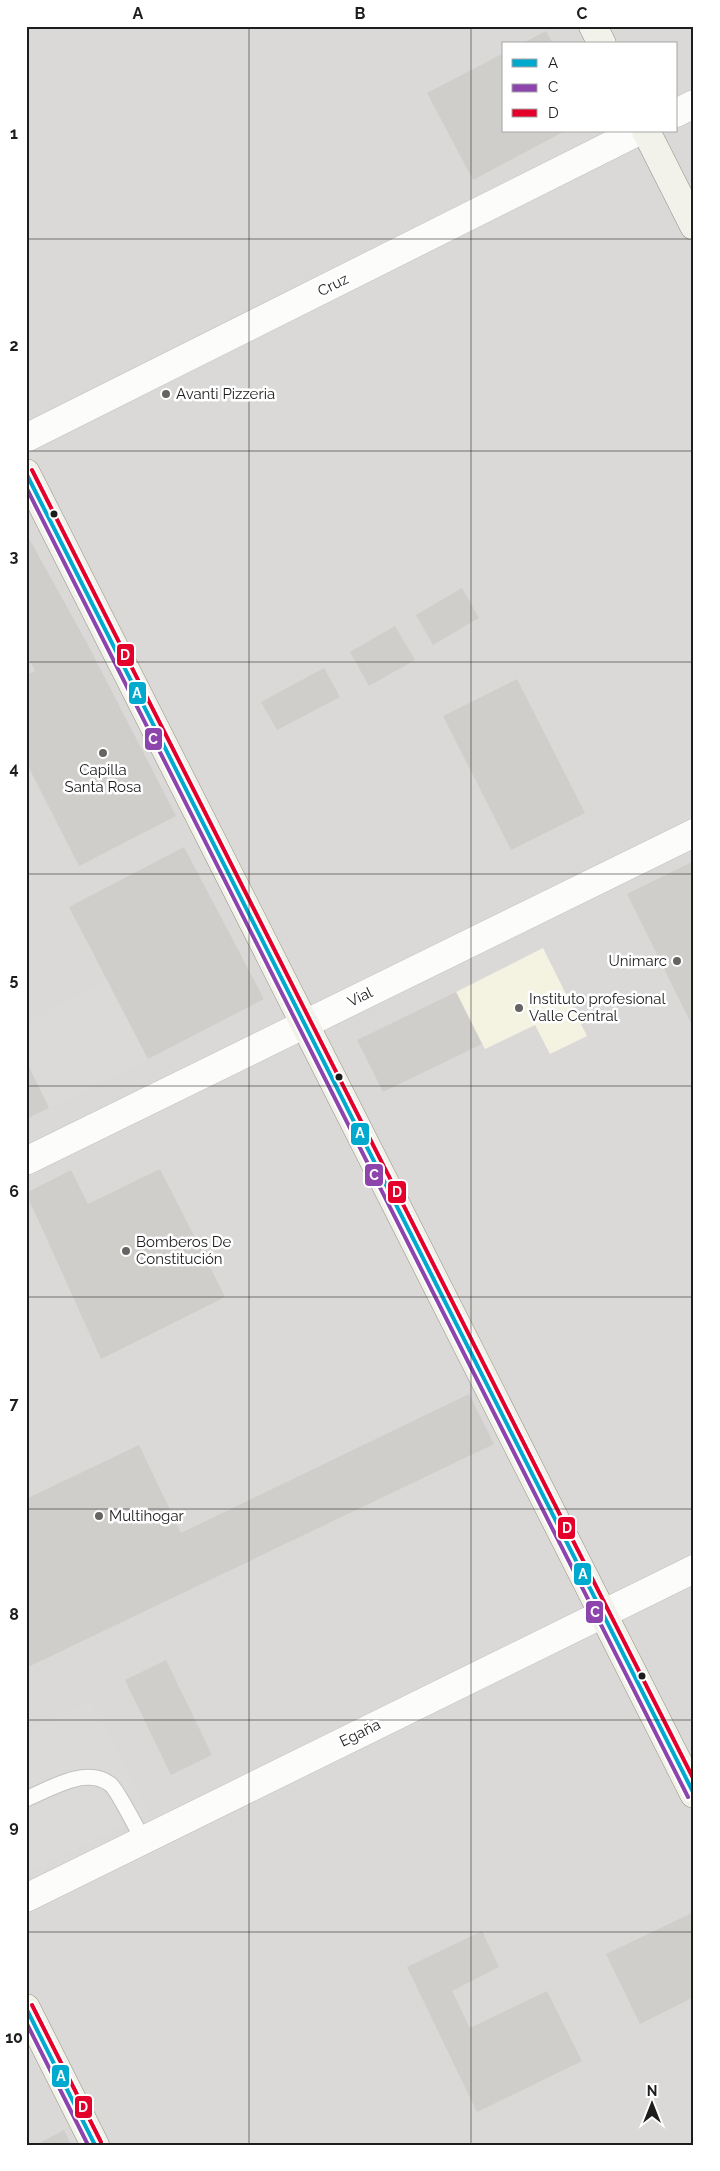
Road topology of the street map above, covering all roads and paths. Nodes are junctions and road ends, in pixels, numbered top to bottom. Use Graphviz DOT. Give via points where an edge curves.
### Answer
graph roads {
  1 [pos="594,26"];
  2 [pos="601,42"];
  3 [pos="694,104"];
  4 [pos="678,112"];
  5 [pos="637,132"];
  6 [pos="647,132"];
  7 [pos="694,226"];
  8 [pos="26,438"];
  9 [pos="26,473"];
  10 [pos="694,833"];
  11 [pos="305,1024"];
  12 [pos="26,1161"];
  13 [pos="694,1569"];
  14 [pos="602,1614"];
  15 [pos="694,1794"];
  16 [pos="26,1799"];
  17 [pos="143,1840"];
  18 [pos="26,1898"];
  19 [pos="26,2008"];
  20 [pos="95,2145"];
  1 -- 2 [label="main road"];
  3 -- 4 [label="street"];
  5 -- 8 [label="street, Cruz"];
  6 -- 7 [label="main road"];
  9 -- 11 [label="main road"];
  10 -- 11 [label="street, Vial"];
  11 -- 12 [label="street, Vial"];
  11 -- 14 [label="main road"];
  13 -- 14 [label="street, Egaña"];
  14 -- 15 [label="main road"];
  14 -- 17 [label="street, Egaña"];
  16 -- 17 [label="lane" via="70,1780 94,1777 111,1784"];
  17 -- 18 [label="street, Egaña"];
  19 -- 20 [label="main road"];
}
